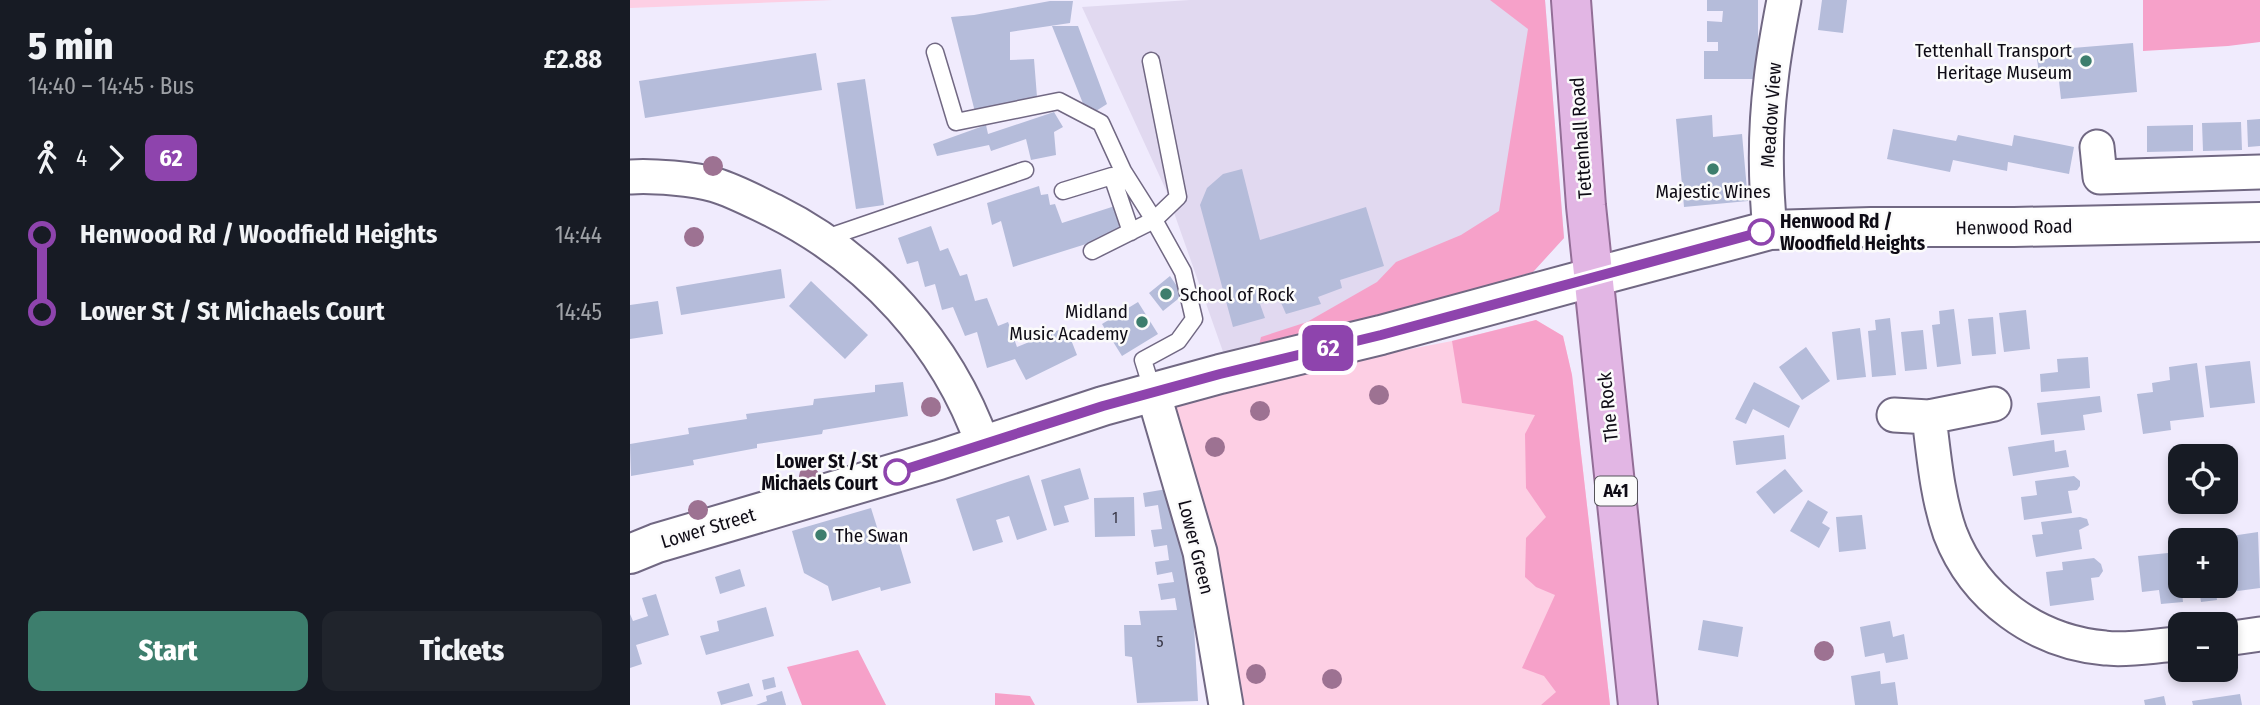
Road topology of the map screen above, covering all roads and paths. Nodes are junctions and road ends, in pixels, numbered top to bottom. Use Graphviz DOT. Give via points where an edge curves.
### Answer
graph roads {
  1 [pos="1571,0"];
  2 [pos="1784,0"];
  3 [pos="935,51"];
  4 [pos="1151,61"];
  5 [pos="2097,147"];
  6 [pos="1025,170"];
  7 [pos="2245,173"];
  8 [pos="630,177"];
  9 [pos="1063,191"];
  10 [pos="1154,220"];
  11 [pos="2245,222"];
  12 [pos="1770,230"];
  13 [pos="1131,232"];
  14 [pos="824,239"];
  15 [pos="1093,251"];
  16 [pos="1594,276"];
  17 [pos="1153,392"];
  18 [pos="1994,404"];
  19 [pos="1894,415"];
  20 [pos="1929,417"];
  21 [pos="983,445"];
  22 [pos="630,554"];
  23 [pos="2260,634"];
  24 [pos="2238,637"];
  25 [pos="2168,645"];
  26 [pos="1226,705"];
  27 [pos="1639,705"];
  1 -- 16 [label="highway, Tettenhall Road / A41"];
  2 -- 12 [label="street, Meadow View" via="1767,132"];
  3 -- 10 [label="lane" via="956,122 1059,101 1101,123 1123,171"];
  4 -- 10 [label="lane" via="1178,197"];
  5 -- 7 [label="street, Henwood Road" via="2100,177"];
  6 -- 14 [label="lane"];
  7 -- 11 [label="street, Henwood Road"];
  8 -- 14 [label="street" via="714,184"];
  9 -- 13 [label="lane" via="1112,176"];
  10 -- 13 [label="lane"];
  10 -- 17 [label="lane" via="1183,272 1195,319 1178,341 1143,359"];
  11 -- 12 [label="street, Henwood Road"];
  12 -- 16 [label="street, Henwood Road"];
  13 -- 15 [label="lane"];
  14 -- 21 [label="street" via="875,281 910,318 940,357"];
  16 -- 17 [label="street, Lower Street"];
  16 -- 27 [label="highway, The Rock / A41"];
  17 -- 21 [label="street, Lower Street"];
  17 -- 26 [label="street, Lower Green" via="1200,552"];
  18 -- 20 [label="street"];
  19 -- 20 [label="street"];
  20 -- 25 [label="street" via="1936,479 1950,533 1968,570 1988,593 2021,621 2054,637 2106,649"];
  21 -- 22 [label="street, Lower Street"];
  23 -- 24 [label="street"];
}
